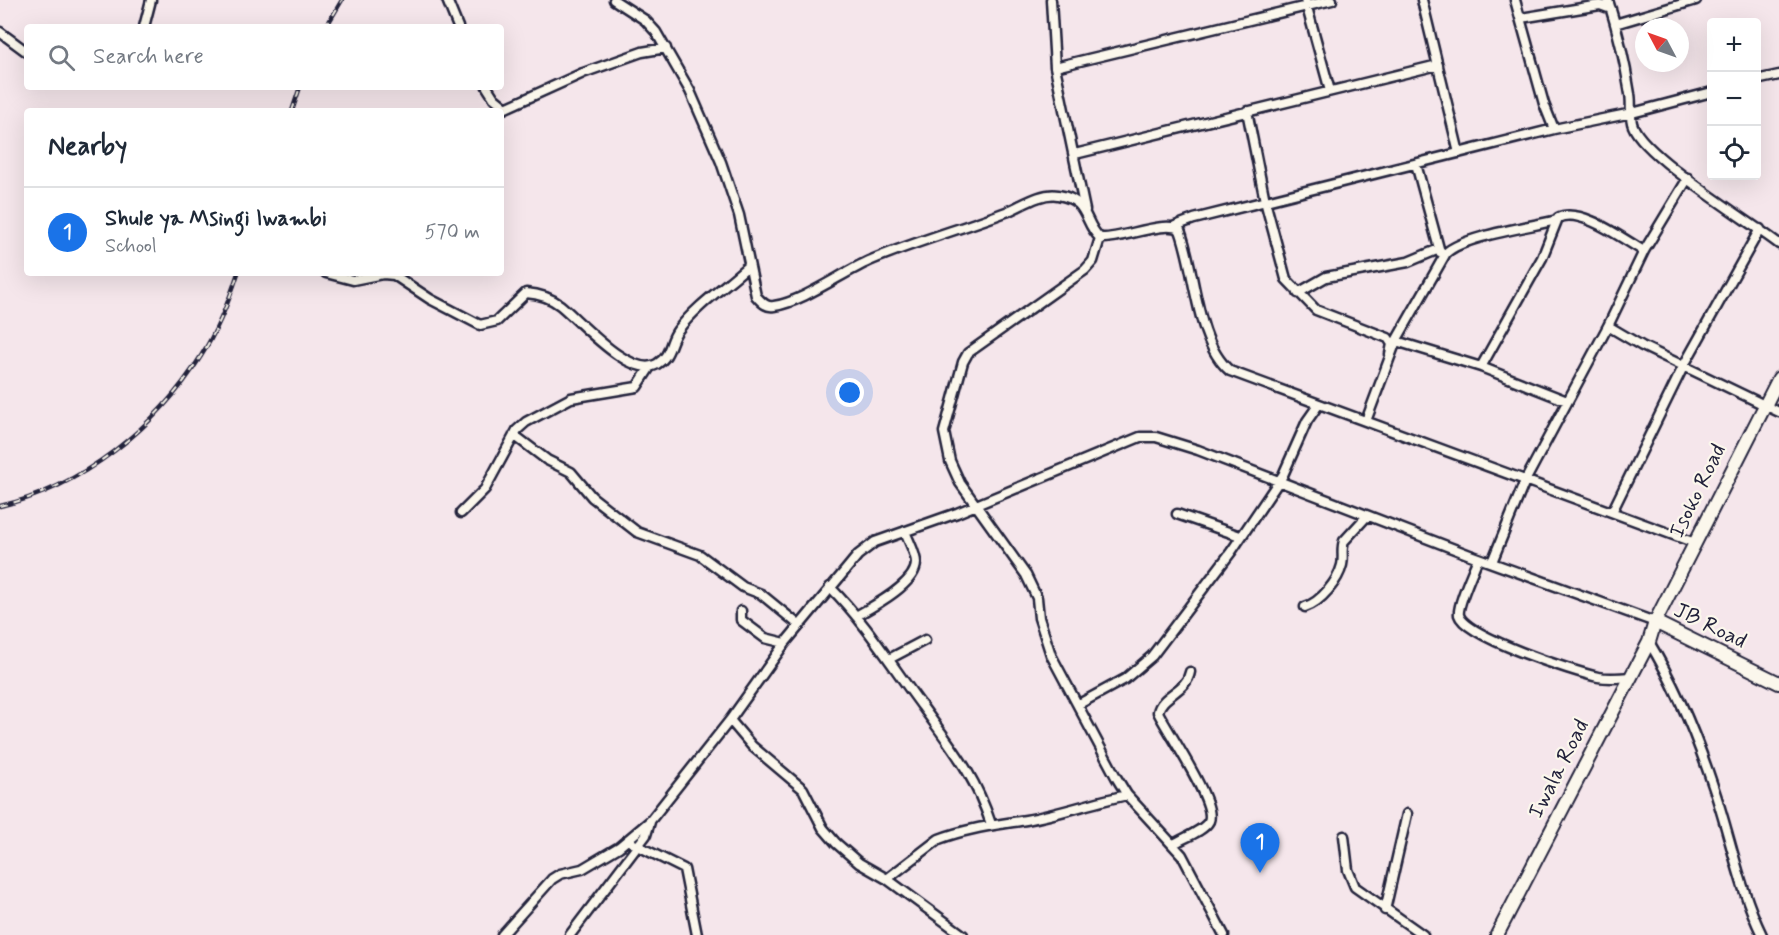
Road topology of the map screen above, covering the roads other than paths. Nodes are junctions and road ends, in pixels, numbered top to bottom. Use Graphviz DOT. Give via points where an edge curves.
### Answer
graph roads {
  1 [pos="151,0"];
  2 [pos="447,0"];
  3 [pos="614,0"];
  4 [pos="1051,0"];
  5 [pos="1332,0"];
  6 [pos="1422,0"];
  7 [pos="1515,0"];
  8 [pos="1608,0"];
  9 [pos="1695,0"];
  10 [pos="1306,3"];
  11 [pos="1611,9"];
  12 [pos="1521,18"];
  13 [pos="145,24"];
  14 [pos="457,24"];
  15 [pos="1615,24"];
  16 [pos="0,32"];
  17 [pos="666,48"];
  18 [pos="24,50"];
  19 [pos="1438,65"];
  20 [pos="1055,67"];
  21 [pos="1779,75"];
  22 [pos="1761,79"];
  23 [pos="489,90"];
  24 [pos="1330,91"];
  25 [pos="1707,93"];
  26 [pos="501,108"];
  27 [pos="504,108"];
  28 [pos="1246,111"];
  29 [pos="1632,113"];
  30 [pos="1554,129"];
  31 [pos="1459,153"];
  32 [pos="1075,154"];
  33 [pos="1416,164"];
  34 [pos="1688,178"];
  35 [pos="1265,201"];
  36 [pos="1085,210"];
  37 [pos="1557,220"];
  38 [pos="1175,226"];
  39 [pos="1760,229"];
  40 [pos="1100,238"];
  41 [pos="1779,244"];
  42 [pos="1644,251"];
  43 [pos="1441,254"];
  44 [pos="748,265"];
  45 [pos="338,276"];
  46 [pos="373,276"];
  47 [pos="396,276"];
  48 [pos="1298,293"];
  49 [pos="1608,326"];
  50 [pos="1396,341"];
  51 [pos="1390,354"];
  52 [pos="650,367"];
  53 [pos="1481,367"];
  54 [pos="1683,367"];
  55 [pos="1779,378"];
  56 [pos="1567,401"];
  57 [pos="1318,404"];
  58 [pos="1764,406"];
  59 [pos="1779,412"];
  60 [pos="1366,422"];
  61 [pos="514,435"];
  62 [pos="1525,481"];
  63 [pos="1278,482"];
  64 [pos="977,503"];
  65 [pos="1612,512"];
  66 [pos="461,513"];
  67 [pos="1177,514"];
  68 [pos="1367,516"];
  69 [pos="905,531"];
  70 [pos="1240,536"];
  71 [pos="1695,543"];
  72 [pos="1479,558"];
  73 [pos="1492,562"];
  74 [pos="830,587"];
  75 [pos="1305,607"];
  76 [pos="741,611"];
  77 [pos="856,616"];
  78 [pos="1655,622"];
  79 [pos="799,626"];
  80 [pos="926,640"];
  81 [pos="1649,642"];
  82 [pos="785,643"];
  83 [pos="889,659"];
  84 [pos="1190,672"];
  85 [pos="1630,677"];
  86 [pos="1779,683"];
  87 [pos="1079,704"];
  88 [pos="730,720"];
  89 [pos="1127,795"];
  90 [pos="1407,814"];
  91 [pos="991,824"];
  92 [pos="1344,836"];
  93 [pos="632,843"];
  94 [pos="1174,844"];
  95 [pos="887,879"];
  96 [pos="1385,910"];
  97 [pos="502,935"];
  98 [pos="570,935"];
  99 [pos="697,935"];
  100 [pos="963,935"];
  101 [pos="1224,935"];
  102 [pos="1423,935"];
  103 [pos="1497,935"];
  104 [pos="1762,935"];
  1 -- 13 [label="street"];
  2 -- 14 [label="street"];
  3 -- 17 [label="street" via="645,20"];
  4 -- 20 [label="street"];
  5 -- 10 [label="street"];
  6 -- 19 [label="street"];
  7 -- 12 [label="street"];
  8 -- 11 [label="street"];
  9 -- 15 [label="street"];
  10 -- 20 [label="street"];
  10 -- 24 [label="street"];
  11 -- 12 [label="street" via="1600,5"];
  11 -- 15 [label="street"];
  12 -- 30 [label="street"];
  15 -- 29 [label="street"];
  16 -- 18 [label="street"];
  17 -- 27 [label="street" via="650,49 603,66"];
  17 -- 44 [label="street" via="721,162 739,215"];
  19 -- 24 [label="street"];
  19 -- 31 [label="street"];
  20 -- 32 [label="street"];
  21 -- 22 [label="street"];
  23 -- 26 [label="street"];
  24 -- 28 [label="street"];
  25 -- 29 [label="street"];
  28 -- 32 [label="street"];
  28 -- 35 [label="street"];
  29 -- 30 [label="street"];
  29 -- 34 [label="street" via="1632,123 1644,142"];
  30 -- 31 [label="street"];
  31 -- 33 [label="street"];
  32 -- 36 [label="street"];
  33 -- 35 [label="street"];
  33 -- 43 [label="street"];
  34 -- 39 [label="street"];
  34 -- 42 [label="street"];
  35 -- 38 [label="street"];
  35 -- 48 [label="street" via="1284,274"];
  36 -- 40 [label="street"];
  36 -- 44 [label="street" via="1064,196 1040,197 866,262 772,307 756,296"];
  37 -- 42 [label="street" via="1579,215"];
  37 -- 43 [label="street" via="1477,239"];
  37 -- 53 [label="street" via="1542,258"];
  38 -- 40 [label="street"];
  38 -- 57 [label="street" via="1184,243 1204,324 1222,364 1246,379"];
  39 -- 41 [label="street"];
  39 -- 54 [label="street"];
  40 -- 64 [label="street" via="1093,261 1085,270 975,347 963,362 944,436 957,478"];
  42 -- 49 [label="street"];
  43 -- 48 [label="street" via="1326,277"];
  43 -- 50 [label="street"];
  44 -- 52 [label="street" via="693,315 673,338 665,358"];
  45 -- 46 [label="street" via="353,280"];
  47 -- 52 [label="street" via="480,325 497,321 526,293 542,296 561,306 618,354"];
  48 -- 51 [label="street" via="1316,310 1384,336 1391,342"];
  49 -- 54 [label="street"];
  49 -- 56 [label="street"];
  50 -- 51 [label="street"];
  50 -- 53 [label="street"];
  51 -- 60 [label="street"];
  52 -- 61 [label="street" via="638,387 564,400 526,422"];
  53 -- 56 [label="street"];
  54 -- 58 [label="street"];
  54 -- 65 [label="street"];
  55 -- 58 [label="street, Isoko Road"];
  56 -- 62 [label="street"];
  57 -- 60 [label="street"];
  57 -- 63 [label="street"];
  58 -- 59 [label="street"];
  58 -- 71 [label="street, Isoko Road"];
  60 -- 62 [label="street"];
  61 -- 66 [label="street" via="485,489"];
  61 -- 79 [label="street" via="547,460 571,472 592,497 637,532 700,555 742,587 761,594"];
  62 -- 65 [label="street"];
  62 -- 73 [label="street"];
  63 -- 64 [label="street" via="1198,450 1146,436"];
  63 -- 68 [label="street"];
  63 -- 70 [label="street"];
  64 -- 69 [label="street"];
  64 -- 87 [label="street" via="1026,575 1037,598 1051,656"];
  65 -- 71 [label="street"];
  67 -- 70 [label="street"];
  68 -- 72 [label="street"];
  68 -- 75 [label="street" via="1344,541 1342,564 1333,582 1317,601"];
  69 -- 74 [label="street" via="875,542"];
  69 -- 77 [label="street" via="916,562 913,573 898,590"];
  70 -- 87 [label="street" via="1152,656 1125,679"];
  71 -- 78 [label="street, Isoko Road"];
  72 -- 73 [label="street"];
  72 -- 85 [label="street" via="1459,610 1462,621 1490,640 1513,649 1600,678"];
  73 -- 78 [label="street"];
  74 -- 77 [label="street"];
  74 -- 79 [label="street"];
  76 -- 82 [label="street" via="741,620 758,634"];
  77 -- 83 [label="street"];
  78 -- 81 [label="street, Iwala Road"];
  78 -- 86 [label="street, JB Road"];
  79 -- 82 [label="street"];
  80 -- 83 [label="street"];
  81 -- 85 [label="street, Iwala Road"];
  81 -- 104 [label="street" via="1670,676 1694,732"];
  82 -- 88 [label="street"];
  83 -- 91 [label="street" via="970,773"];
  84 -- 94 [label="street" via="1186,683 1159,706 1158,712 1198,783 1210,816 1205,825"];
  85 -- 103 [label="street, Iwala Road"];
  87 -- 89 [label="street"];
  88 -- 93 [label="street" via="650,821 646,835"];
  88 -- 95 [label="street" via="752,746 803,789 823,828 836,843 859,863"];
  89 -- 91 [label="street" via="1026,820"];
  89 -- 94 [label="street"];
  90 -- 96 [label="street"];
  91 -- 95 [label="street" via="939,839"];
  92 -- 96 [label="street" via="1350,880"];
  93 -- 97 [label="street" via="582,869 552,879"];
  93 -- 98 [label="street"];
  93 -- 99 [label="street" via="684,869"];
  94 -- 101 [label="street"];
  95 -- 100 [label="street"];
  96 -- 102 [label="street"];
}
